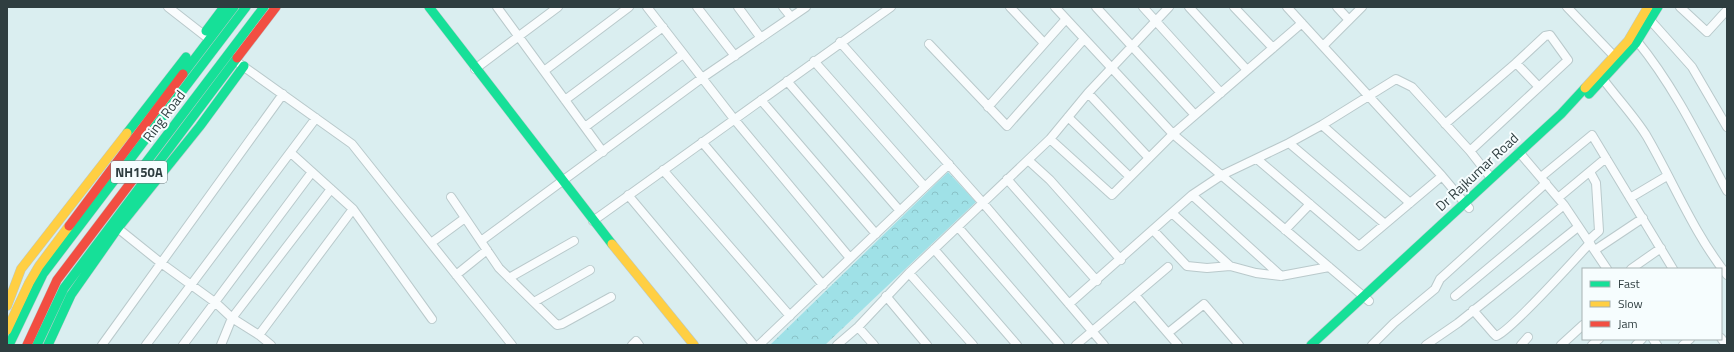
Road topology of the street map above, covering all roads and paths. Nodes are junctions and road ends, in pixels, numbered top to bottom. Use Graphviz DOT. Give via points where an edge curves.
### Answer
graph roads {
  1 [pos="168,7"];
  2 [pos="224,7"];
  3 [pos="234,7"];
  4 [pos="246,7"];
  5 [pos="264,7"];
  6 [pos="276,7"];
  7 [pos="428,7"];
  8 [pos="497,7"];
  9 [pos="629,7"];
  10 [pos="647,7"];
  11 [pos="697,7"];
  12 [pos="738,7"];
  13 [pos="783,7"];
  14 [pos="806,7"];
  15 [pos="891,7"];
  16 [pos="1010,7"];
  17 [pos="1055,7"];
  18 [pos="1096,7"];
  19 [pos="1143,7"];
  20 [pos="1169,7"];
  21 [pos="1189,7"];
  22 [pos="1234,7"];
  23 [pos="1287,7"];
  24 [pos="1337,7"];
  25 [pos="1362,7"];
  26 [pos="1567,7"];
  27 [pos="1658,7"];
  28 [pos="1680,7"];
  29 [pos="556,8"];
  30 [pos="1646,8"];
  31 [pos="1724,10"];
  32 [pos="791,17"];
  33 [pos="1066,20"];
  34 [pos="1349,20"];
  35 [pos="1156,21"];
  36 [pos="1651,21"];
  37 [pos="1302,23"];
  38 [pos="662,27"];
  39 [pos="206,37"];
  40 [pos="518,37"];
  41 [pos="761,38"];
  42 [pos="1084,39"];
  43 [pos="1637,41"];
  44 [pos="840,42"];
  45 [pos="1044,43"];
  46 [pos="928,44"];
  47 [pos="217,46"];
  48 [pos="1132,46"];
  49 [pos="1323,46"];
  50 [pos="1273,48"];
  51 [pos="683,54"];
  52 [pos="227,56"];
  53 [pos="735,56"];
  54 [pos="1614,56"];
  55 [pos="235,61"];
  56 [pos="814,61"];
  57 [pos="1516,63"];
  58 [pos="244,66"];
  59 [pos="475,69"];
  60 [pos="1111,69"];
  61 [pos="1247,70"];
  62 [pos="544,71"];
  63 [pos="702,78"];
  64 [pos="1603,79"];
  65 [pos="787,81"];
  66 [pos="1539,86"];
  67 [pos="1088,93"];
  68 [pos="1221,93"];
  69 [pos="283,94"];
  70 [pos="1369,96"];
  71 [pos="565,100"];
  72 [pos="761,100"];
  73 [pos="988,107"];
  74 [pos="1195,115"];
  75 [pos="1068,117"];
  76 [pos="316,118"];
  77 [pos="734,119"];
  78 [pos="1445,124"];
  79 [pos="1322,125"];
  80 [pos="585,127"];
  81 [pos="1727,127"];
  82 [pos="1172,134"];
  83 [pos="1050,139"];
  84 [pos="702,142"];
  85 [pos="1289,143"];
  86 [pos="1470,151"];
  87 [pos="603,152"];
  88 [pos="291,153"];
  89 [pos="1521,155"];
  90 [pos="1149,158"];
  91 [pos="1257,158"];
  92 [pos="1606,158"];
  93 [pos="1028,160"];
  94 [pos="949,164"];
  95 [pos="663,170"];
  96 [pos="312,172"];
  97 [pos="1590,172"];
  98 [pos="1222,175"];
  99 [pos="1442,176"];
  100 [pos="1667,176"];
  101 [pos="1130,177"];
  102 [pos="1491,178"];
  103 [pos="1007,179"];
  104 [pos="1543,180"];
  105 [pos="562,182"];
  106 [pos="925,187"];
  107 [pos="331,189"];
  108 [pos="1727,191"];
  109 [pos="628,195"];
  110 [pos="1192,195"];
  111 [pos="451,197"];
  112 [pos="1630,198"];
  113 [pos="1561,201"];
  114 [pos="983,203"];
  115 [pos="1410,203"];
  116 [pos="1310,204"];
  117 [pos="1466,205"];
  118 [pos="353,209"];
  119 [pos="900,211"];
  120 [pos="1172,213"];
  121 [pos="465,218"];
  122 [pos="1643,218"];
  123 [pos="593,221"];
  124 [pos="1385,224"];
  125 [pos="115,226"];
  126 [pos="958,227"];
  127 [pos="1578,227"];
  128 [pos="1153,230"];
  129 [pos="1285,230"];
  130 [pos="876,234"];
  131 [pos="481,241"];
  132 [pos="1589,241"];
  133 [pos="574,242"];
  134 [pos="431,243"];
  135 [pos="1661,248"];
  136 [pos="934,249"];
  137 [pos="487,250"];
  138 [pos="1595,250"];
  139 [pos="850,258"];
  140 [pos="1120,260"];
  141 [pos="161,263"];
  142 [pos="1230,266"];
  143 [pos="1168,267"];
  144 [pos="1329,268"];
  145 [pos="1606,268"];
  146 [pos="1632,268"];
  147 [pos="1672,268"];
  148 [pos="1722,268"];
  149 [pos="590,270"];
  150 [pos="909,273"];
  151 [pos="456,275"];
  152 [pos="1281,276"];
  153 [pos="509,278"];
  154 [pos="1097,281"];
  155 [pos="192,285"];
  156 [pos="822,285"];
  157 [pos="1135,295"];
  158 [pos="886,296"];
  159 [pos="1455,296"];
  160 [pos="611,297"];
  161 [pos="1366,298"];
  162 [pos="534,302"];
  163 [pos="216,303"];
  164 [pos="1069,304"];
  165 [pos="7,306"];
  166 [pos="1473,310"];
  167 [pos="790,316"];
  168 [pos="232,318"];
  169 [pos="432,319"];
  170 [pos="858,326"];
  171 [pos="1582,326"];
  172 [pos="7,330"];
  173 [pos="1092,331"];
  174 [pos="1168,333"];
  175 [pos="259,334"];
  176 [pos="1528,337"];
  177 [pos="1433,343"];
  178 [pos="9,345"];
  179 [pos="27,345"];
  180 [pos="36,345"];
  181 [pos="48,345"];
  182 [pos="102,345"];
  183 [pos="146,345"];
  184 [pos="183,345"];
  185 [pos="221,345"];
  186 [pos="271,345"];
  187 [pos="512,345"];
  188 [pos="632,345"];
  189 [pos="639,345"];
  190 [pos="694,345"];
  191 [pos="754,345"];
  192 [pos="759,345"];
  193 [pos="837,345"];
  194 [pos="874,345"];
  195 [pos="927,345"];
  196 [pos="973,345"];
  197 [pos="1017,345"];
  198 [pos="1060,345"];
  199 [pos="1076,345"];
  200 [pos="1104,345"];
  201 [pos="1178,345"];
  202 [pos="1239,345"];
  203 [pos="1311,345"];
  204 [pos="1322,345"];
  205 [pos="1372,345"];
  206 [pos="1521,345"];
  207 [pos="1562,345"];
  1 -- 39 [label="street"];
  2 -- 39 [label="main road"];
  3 -- 39 [label="main road"];
  4 -- 47 [label="main road, Ring Road / NH150A"];
  5 -- 52 [label="main road, Ring Road / NH150A"];
  6 -- 55 [label="main road"];
  7 -- 59 [label="main road"];
  8 -- 40 [label="street"];
  9 -- 62 [label="street"];
  10 -- 38 [label="street"];
  11 -- 53 [label="street"];
  12 -- 41 [label="street"];
  13 -- 32 [label="street"];
  14 -- 32 [label="street"];
  15 -- 44 [label="street"];
  16 -- 45 [label="street"];
  17 -- 33 [label="street"];
  18 -- 48 [label="street"];
  19 -- 35 [label="street"];
  20 -- 35 [label="street"];
  21 -- 61 [label="street"];
  22 -- 50 [label="street"];
  23 -- 37 [label="street"];
  24 -- 34 [label="street"];
  25 -- 34 [label="street"];
  26 -- 54 [label="street"];
  27 -- 36 [label="main road, Dr Rajkumar Road"];
  28 -- 31 [label="street" via="1707,32"];
  29 -- 40 [label="street"];
  30 -- 54 [label="main road, Dr Rajkumar Road" via="1628,41"];
  32 -- 41 [label="street"];
  33 -- 42 [label="street"];
  33 -- 45 [label="street"];
  34 -- 49 [label="street"];
  35 -- 48 [label="street"];
  35 -- 68 [label="street"];
  36 -- 43 [label="main road, Dr Rajkumar Road"];
  36 -- 81 [label="street" via="1692,67"];
  37 -- 49 [label="street"];
  37 -- 50 [label="street"];
  38 -- 51 [label="street"];
  38 -- 71 [label="street"];
  39 -- 47 [label="street"];
  39 -- 165 [label="main road" via="169,78 21,269"];
  39 -- 172 [label="main road" via="39,266"];
  40 -- 59 [label="street"];
  40 -- 62 [label="street"];
  41 -- 53 [label="street"];
  42 -- 60 [label="street"];
  42 -- 73 [label="street" via="1007,126"];
  43 -- 64 [label="main road, Dr Rajkumar Road"];
  43 -- 108 [label="street" via="1674,94"];
  44 -- 56 [label="street"];
  44 -- 94 [label="street"];
  45 -- 73 [label="street"];
  46 -- 73 [label="street"];
  47 -- 178 [label="main road, Ring Road / NH150A" via="43,274"];
  48 -- 60 [label="street"];
  48 -- 74 [label="street"];
  49 -- 70 [label="street"];
  50 -- 61 [label="street"];
  51 -- 63 [label="street"];
  51 -- 80 [label="street"];
  52 -- 55 [label="street"];
  52 -- 179 [label="main road, Ring Road / NH150A" via="57,280"];
  53 -- 63 [label="street"];
  54 -- 89 [label="main road, Dr Rajkumar Road"];
  55 -- 58 [label="street"];
  55 -- 125 [label="main road"];
  56 -- 65 [label="street"];
  56 -- 106 [label="street"];
  57 -- 66 [label="street"];
  57 -- 66 [label="street" via="1550,35 1568,60"];
  57 -- 78 [label="street"];
  58 -- 69 [label="street"];
  58 -- 125 [label="main road" via="200,126"];
  59 -- 105 [label="main road"];
  60 -- 67 [label="street"];
  60 -- 82 [label="street"];
  61 -- 68 [label="street"];
  62 -- 71 [label="street"];
  63 -- 77 [label="street"];
  63 -- 87 [label="street"];
  64 -- 89 [label="main road, Dr Rajkumar Road" via="1565,120"];
  64 -- 100 [label="street" via="1645,135"];
  65 -- 72 [label="street"];
  65 -- 119 [label="street"];
  66 -- 86 [label="street"];
  67 -- 75 [label="street"];
  67 -- 90 [label="street"];
  68 -- 74 [label="street"];
  69 -- 76 [label="street"];
  69 -- 141 [label="street"];
  70 -- 78 [label="street" via="1396,79 1412,87"];
  70 -- 79 [label="street"];
  70 -- 99 [label="street"];
  71 -- 80 [label="street"];
  72 -- 77 [label="street"];
  72 -- 130 [label="street"];
  74 -- 82 [label="street"];
  75 -- 83 [label="street"];
  75 -- 101 [label="street"];
  76 -- 88 [label="street"];
  76 -- 134 [label="street" via="352,144"];
  77 -- 84 [label="street"];
  77 -- 139 [label="street"];
  78 -- 86 [label="street"];
  79 -- 85 [label="street"];
  79 -- 115 [label="street"];
  80 -- 87 [label="street"];
  82 -- 90 [label="street"];
  82 -- 98 [label="street"];
  83 -- 93 [label="street"];
  83 -- 101 [label="street" via="1112,195"];
  84 -- 95 [label="street"];
  84 -- 156 [label="street"];
  85 -- 91 [label="street"];
  85 -- 124 [label="street"];
  86 -- 102 [label="street"];
  87 -- 105 [label="street"];
  88 -- 96 [label="street"];
  88 -- 155 [label="street"];
  89 -- 102 [label="main road, Dr Rajkumar Road"];
  89 -- 104 [label="street"];
  89 -- 117 [label="main road, Dr Rajkumar Road"];
  90 -- 101 [label="street"];
  91 -- 98 [label="street"];
  91 -- 116 [label="street"];
  92 -- 97 [label="street"];
  92 -- 104 [label="street" via="1592,135"];
  92 -- 112 [label="street"];
  93 -- 103 [label="street"];
  93 -- 140 [label="street" via="1050,180"];
  94 -- 106 [label="street"];
  94 -- 114 [label="street"];
  95 -- 109 [label="street"];
  95 -- 167 [label="street"];
  96 -- 107 [label="street"];
  96 -- 163 [label="street"];
  97 -- 113 [label="street"];
  97 -- 132 [label="street" via="1596,183 1599,231"];
  98 -- 110 [label="street"];
  98 -- 129 [label="street"];
  99 -- 115 [label="street"];
  99 -- 117 [label="street"];
  100 -- 112 [label="street"];
  100 -- 148 [label="street" via="1710,253"];
  102 -- 117 [label="main road, Dr Rajkumar Road"];
  103 -- 114 [label="street"];
  103 -- 154 [label="street"];
  104 -- 113 [label="street"];
  104 -- 205 [label="street" via="1440,279 1435,289"];
  105 -- 123 [label="main road"];
  105 -- 131 [label="street"];
  106 -- 119 [label="street"];
  107 -- 118 [label="street"];
  107 -- 168 [label="street"];
  109 -- 123 [label="street"];
  109 -- 191 [label="street"];
  110 -- 120 [label="street"];
  110 -- 152 [label="street"];
  111 -- 121 [label="street"];
  112 -- 122 [label="street"];
  113 -- 127 [label="street"];
  113 -- 159 [label="street"];
  114 -- 126 [label="street"];
  114 -- 164 [label="street"];
  115 -- 124 [label="street"];
  116 -- 124 [label="street" via="1359,246"];
  116 -- 129 [label="street"];
  117 -- 161 [label="main road, Dr Rajkumar Road"];
  118 -- 169 [label="street"];
  118 -- 175 [label="street"];
  119 -- 130 [label="street"];
  120 -- 128 [label="street"];
  120 -- 142 [label="street"];
  121 -- 131 [label="street"];
  121 -- 134 [label="street"];
  122 -- 135 [label="street"];
  122 -- 138 [label="street"];
  123 -- 190 [label="main road"];
  125 -- 141 [label="street"];
  125 -- 180 [label="main road" via="64,288"];
  125 -- 181 [label="main road" via="71,295"];
  126 -- 136 [label="street"];
  126 -- 198 [label="street"];
  127 -- 132 [label="street"];
  127 -- 166 [label="street"];
  128 -- 140 [label="street"];
  128 -- 142 [label="street" via="1187,266"];
  129 -- 144 [label="street"];
  130 -- 139 [label="street"];
  131 -- 137 [label="street"];
  132 -- 138 [label="street"];
  132 -- 166 [label="street" via="1500,335 1496,336"];
  133 -- 153 [label="street"];
  134 -- 151 [label="street"];
  135 -- 146 [label="street"];
  135 -- 147 [label="street"];
  136 -- 150 [label="street"];
  136 -- 197 [label="street"];
  137 -- 151 [label="street"];
  137 -- 153 [label="street"];
  138 -- 145 [label="street"];
  139 -- 156 [label="street"];
  140 -- 154 [label="street"];
  141 -- 155 [label="street"];
  141 -- 182 [label="street"];
  142 -- 152 [label="street"];
  143 -- 157 [label="street"];
  144 -- 152 [label="street"];
  144 -- 161 [label="street"];
  149 -- 162 [label="street"];
  150 -- 158 [label="street"];
  150 -- 196 [label="street"];
  151 -- 187 [label="street"];
  153 -- 162 [label="street"];
  154 -- 164 [label="street"];
  155 -- 163 [label="street"];
  155 -- 183 [label="street"];
  156 -- 167 [label="street"];
  157 -- 173 [label="street"];
  157 -- 174 [label="street"];
  158 -- 170 [label="street"];
  158 -- 195 [label="street"];
  160 -- 162 [label="street" via="558,325"];
  161 -- 203 [label="main road, Dr Rajkumar Road"];
  161 -- 204 [label="main road, Dr Rajkumar Road"];
  163 -- 168 [label="street"];
  163 -- 184 [label="street"];
  164 -- 173 [label="street"];
  166 -- 177 [label="street"];
  167 -- 192 [label="street"];
  168 -- 175 [label="street"];
  168 -- 185 [label="street"];
  170 -- 193 [label="street"];
  170 -- 194 [label="street"];
  171 -- 207 [label="street"];
  173 -- 199 [label="street"];
  173 -- 200 [label="street"];
  174 -- 201 [label="street"];
  174 -- 202 [label="street" via="1204,304"];
  175 -- 186 [label="street"];
  176 -- 206 [label="street"];
  188 -- 189 [label="street" via="636,341"];
}
